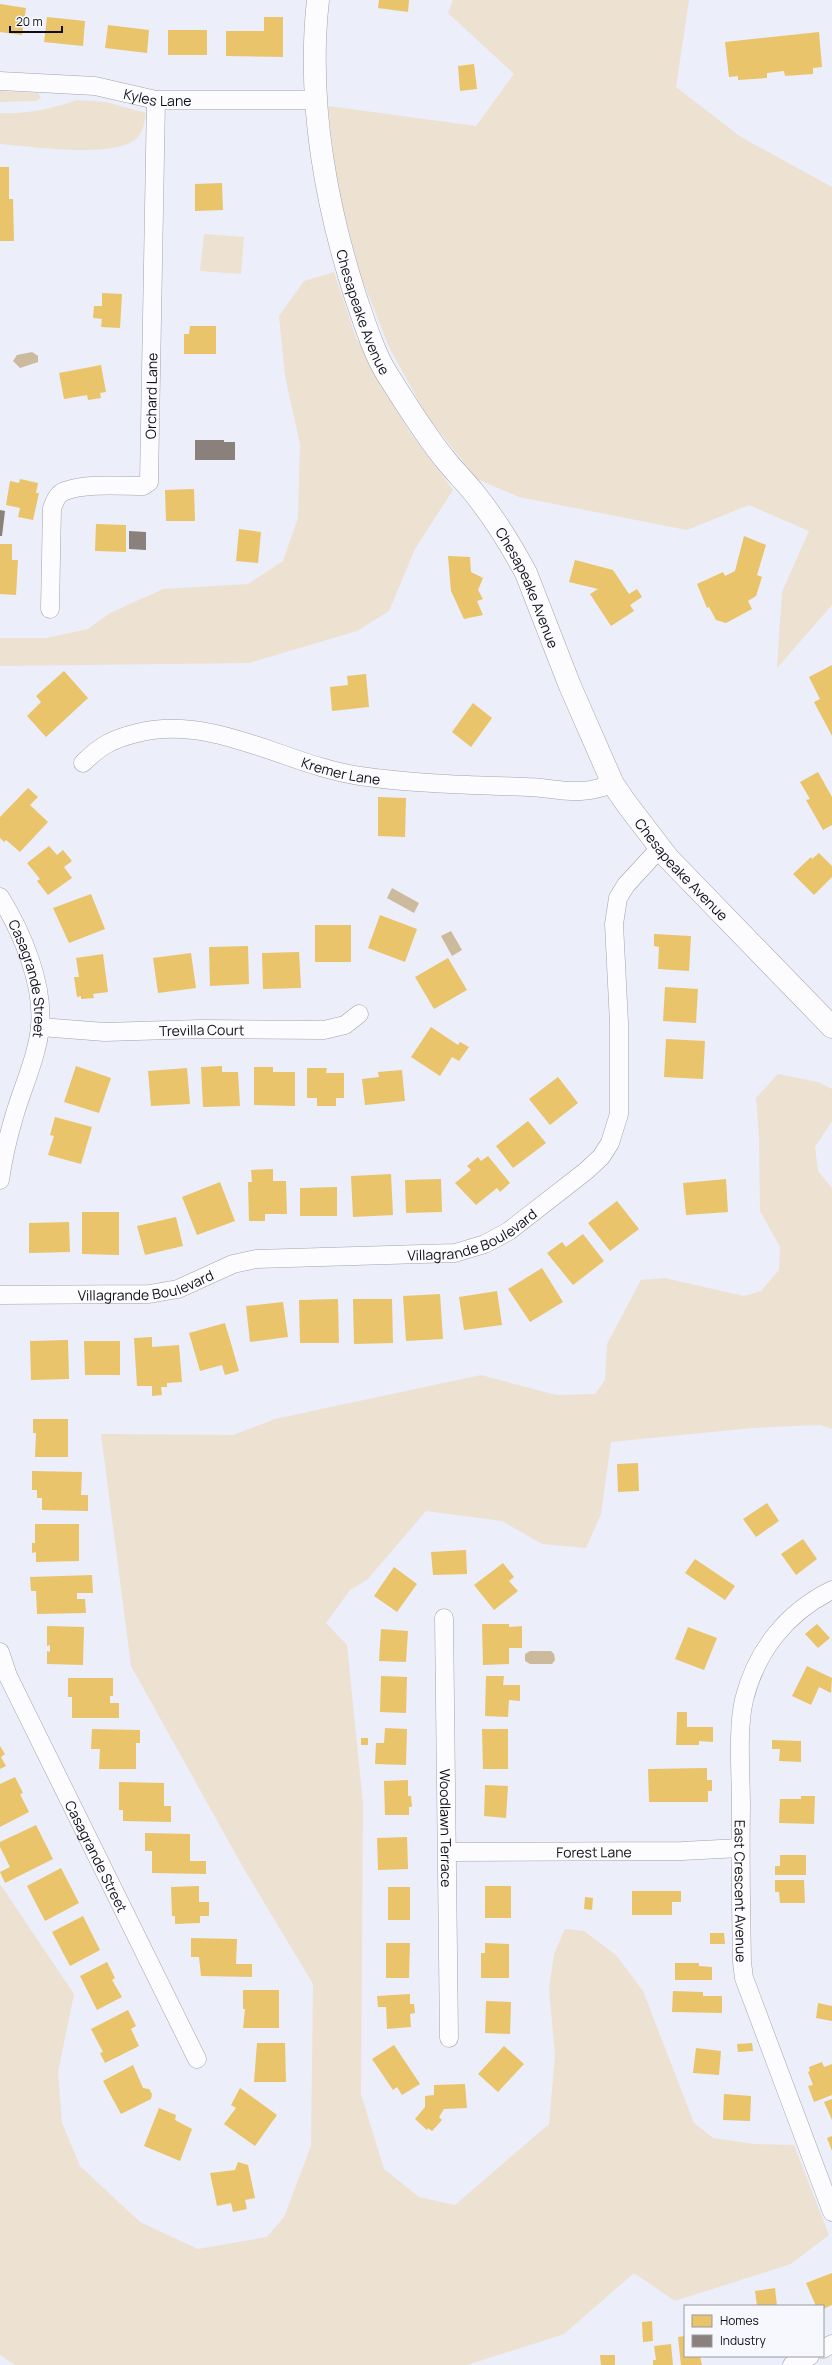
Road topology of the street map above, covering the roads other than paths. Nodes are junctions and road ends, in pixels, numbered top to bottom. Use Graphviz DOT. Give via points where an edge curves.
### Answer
graph roads {
  1 [pos="318,0"];
  2 [pos="0,81"];
  3 [pos="156,100"];
  4 [pos="317,100"];
  5 [pos="50,609"];
  6 [pos="83,763"];
  7 [pos="613,784"];
  8 [pos="660,848"];
  9 [pos="0,897"];
  10 [pos="359,1014"];
  11 [pos="40,1027"];
  12 [pos="832,1027"];
  13 [pos="0,1180"];
  14 [pos="0,1295"];
  15 [pos="832,1590"];
  16 [pos="444,1618"];
  17 [pos="0,1652"];
  18 [pos="740,1848"];
  19 [pos="448,1852"];
  20 [pos="449,2038"];
  21 [pos="197,2059"];
  22 [pos="832,2212"];
  23 [pos="808,2357"];
  24 [pos="792,2365"];
  1 -- 4 [label="street, Chesapeake Avenue" via="315,71"];
  2 -- 3 [label="street, Kyles Lane" via="95,86"];
  3 -- 4 [label="street, Kyles Lane"];
  3 -- 5 [label="street, Orchard Lane" via="149,482 143,486 80,488 64,491 56,497 52,508"];
  4 -- 7 [label="street, Chesapeake Avenue" via="326,183 336,233 375,348 386,372 444,458 505,534 526,573 570,686"];
  6 -- 7 [label="street, Kremer Lane" via="114,739 159,728 176,728 232,738 360,776 589,791"];
  7 -- 8 [label="street, Chesapeake Avenue"];
  8 -- 12 [label="street, Chesapeake Avenue"];
  8 -- 14 [label="street, Villagrande Boulevard" via="626,885 618,898 614,924 619,1024 619,1114 610,1143 586,1170 509,1231 484,1244 455,1253 256,1258 233,1264 178,1289 149,1294"];
  9 -- 11 [label="street, Casagrande Street" via="14,920 34,972"];
  10 -- 11 [label="street, Trevilla Court" via="344,1025 324,1030 201,1029 105,1032"];
  11 -- 13 [label="street, Casagrande Street" via="14,1117"];
  15 -- 18 [label="street, East Crescent Avenue" via="798,1610 777,1633 752,1675 744,1702 742,1723"];
  16 -- 19 [label="street, Woodlawn Terrace"];
  17 -- 21 [label="street, Casagrande Street" via="8,1676"];
  18 -- 19 [label="street, Forest Lane" via="682,1851"];
  18 -- 22 [label="street, East Crescent Avenue" via="744,1978"];
  19 -- 20 [label="street, Woodlawn Terrace"];
  23 -- 24 [label="street"];
}
